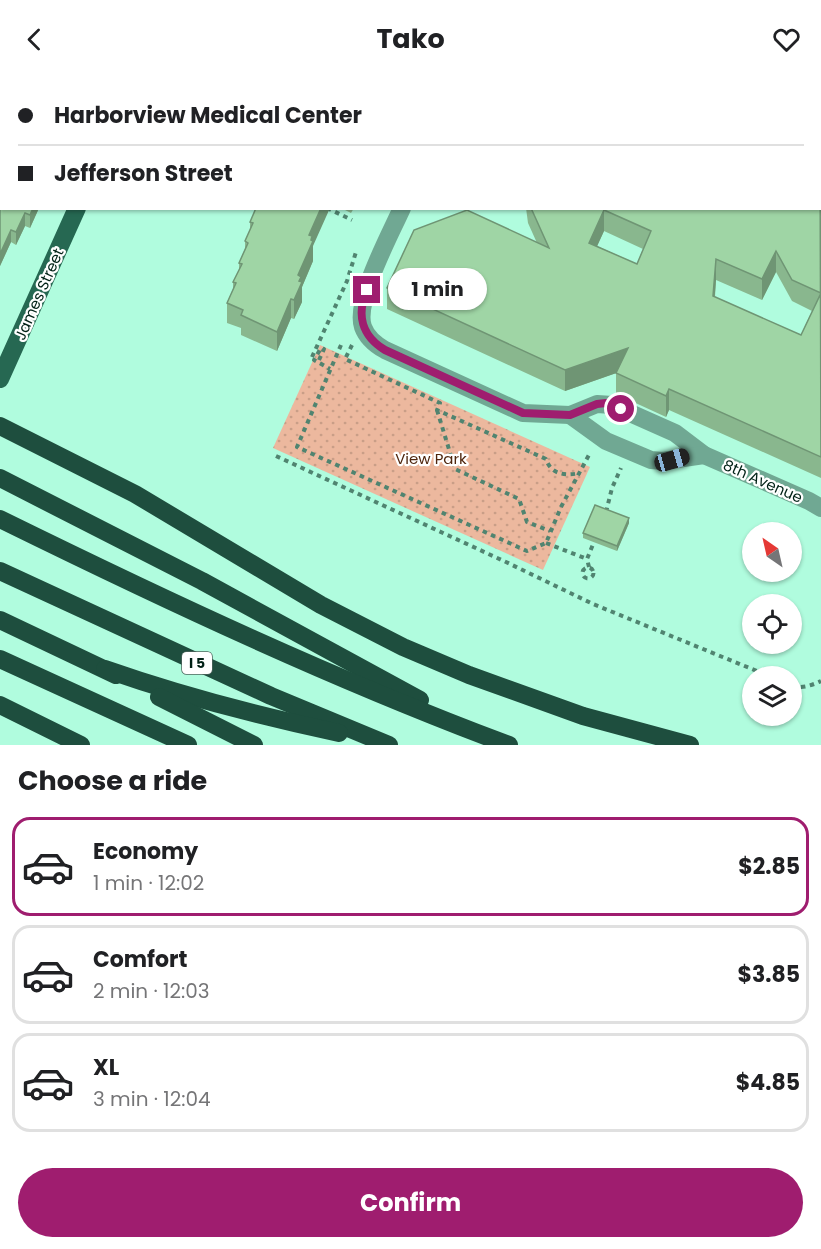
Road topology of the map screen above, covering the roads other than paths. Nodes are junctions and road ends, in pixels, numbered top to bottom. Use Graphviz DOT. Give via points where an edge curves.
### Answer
graph roads {
  1 [pos="76,210"];
  2 [pos="401,210"];
  3 [pos="0,379"];
  4 [pos="570,415"];
  5 [pos="0,426"];
  6 [pos="704,455"];
  7 [pos="0,478"];
  8 [pos="821,508"];
  9 [pos="0,519"];
  10 [pos="7,575"];
  11 [pos="0,620"];
  12 [pos="0,659"];
  13 [pos="105,669"];
  14 [pos="0,705"];
  15 [pos="490,738"];
  16 [pos="385,744"];
  17 [pos="81,745"];
  18 [pos="188,745"];
  19 [pos="254,745"];
  20 [pos="509,745"];
  21 [pos="690,745"];
  1 -- 3 [label="main road, James Street"];
  2 -- 4 [label="street, 8th Avenue" via="363,298 363,328 370,340 523,413"];
  4 -- 6 [label="street, 8th Avenue" via="606,441 651,460"];
  4 -- 6 [label="street, 8th Avenue" via="597,404 612,405 675,433"];
  5 -- 21 [label="highway" via="135,494 321,605 403,646 573,713"];
  6 -- 8 [label="street, 8th Avenue"];
  7 -- 15 [label="highway" via="202,581"];
  9 -- 15 [label="highway" via="223,627"];
  10 -- 16 [label="highway, I 5"];
  11 -- 13 [label="highway"];
  12 -- 18 [label="highway"];
  13 -- 16 [label="highway" via="178,694"];
  13 -- 19 [label="highway"];
  14 -- 17 [label="highway"];
  15 -- 20 [label="highway"];
}
